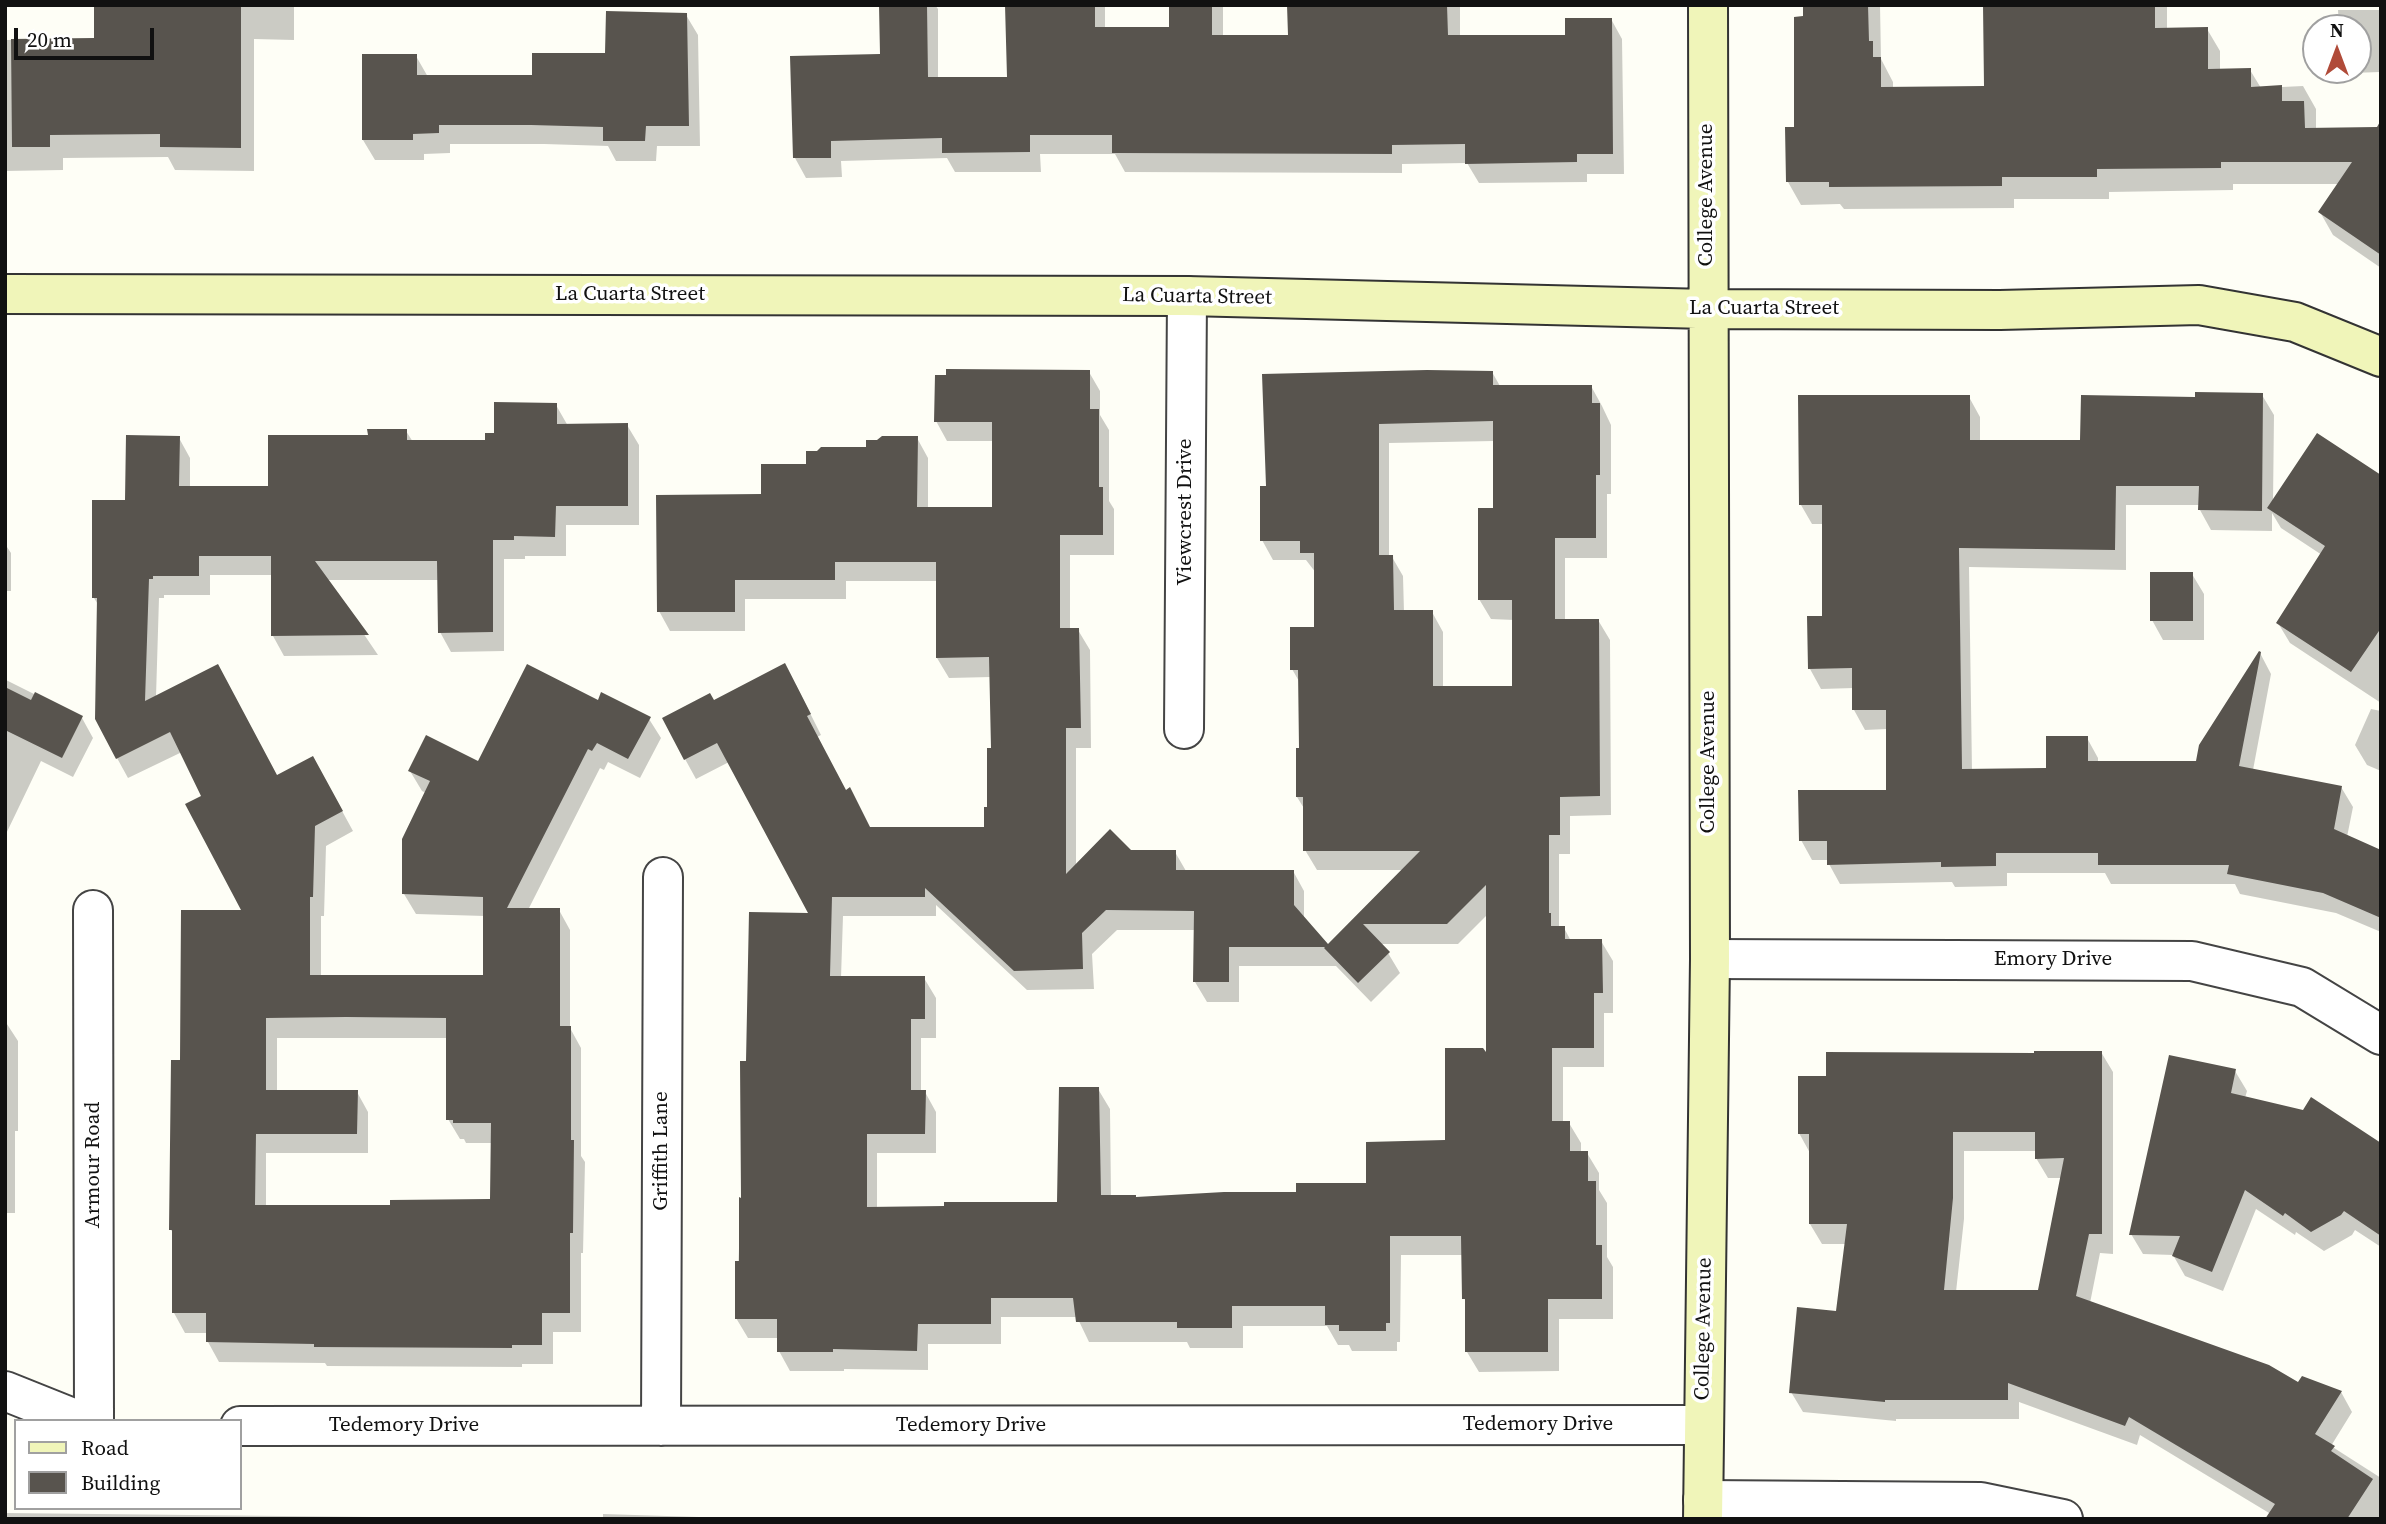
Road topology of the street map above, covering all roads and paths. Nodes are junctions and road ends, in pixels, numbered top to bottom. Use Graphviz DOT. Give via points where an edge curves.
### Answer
graph roads {
  1 [pos="1708,5"];
  2 [pos="5,294"];
  3 [pos="1187,296"];
  4 [pos="1707,309"];
  5 [pos="2381,357"];
  6 [pos="1184,729"];
  7 [pos="663,877"];
  8 [pos="93,910"];
  9 [pos="1710,959"];
  10 [pos="2381,1035"];
  11 [pos="5,1391"];
  12 [pos="75,1419"];
  13 [pos="94,1419"];
  14 [pos="1703,1425"];
  15 [pos="242,1426"];
  16 [pos="661,1426"];
  17 [pos="1703,1509"];
  18 [pos="2063,1519"];
  1 -- 4 [label="street, College Avenue"];
  2 -- 3 [label="street, La Cuarta Street"];
  3 -- 4 [label="street, La Cuarta Street"];
  3 -- 6 [label="street, Viewcrest Drive"];
  4 -- 5 [label="street, La Cuarta Street" via="2199,305 2295,321"];
  4 -- 9 [label="street, College Avenue"];
  7 -- 16 [label="street, Griffith Lane"];
  8 -- 13 [label="street, Armour Road"];
  9 -- 10 [label="street, Emory Drive" via="2192,961 2302,987"];
  9 -- 14 [label="street, College Avenue"];
  11 -- 12 [label="street"];
  14 -- 16 [label="street, Tedemory Drive"];
  14 -- 17 [label="street, College Avenue"];
  15 -- 16 [label="street, Tedemory Drive"];
  17 -- 18 [label="street" via="1981,1502"];
}
